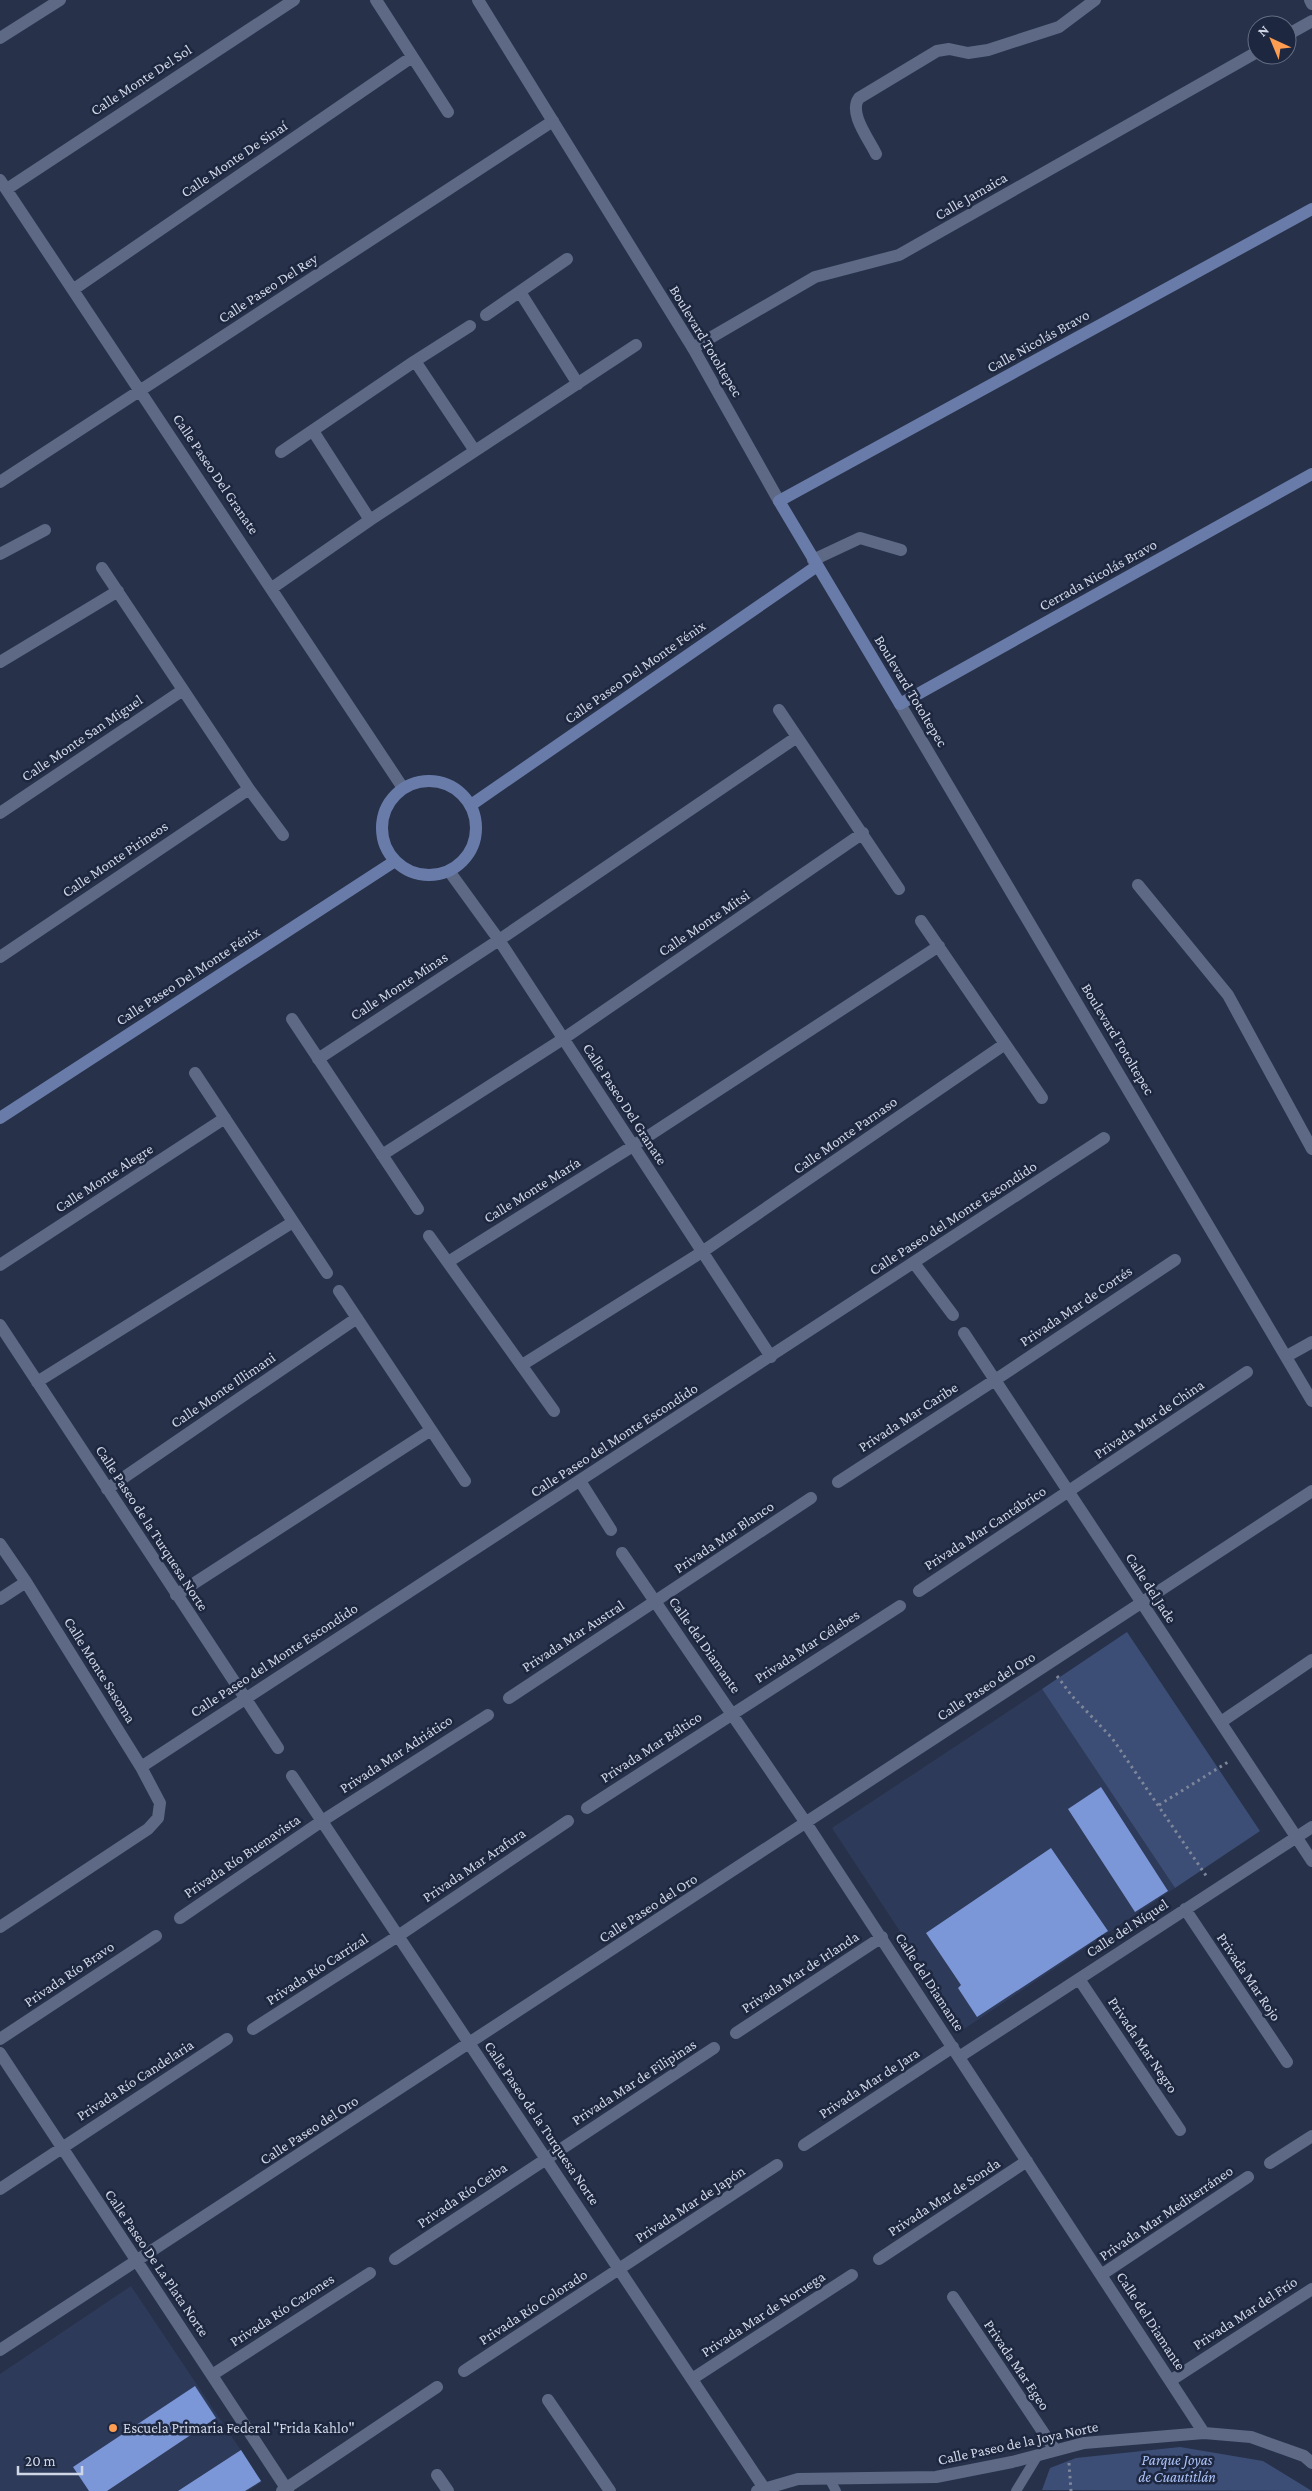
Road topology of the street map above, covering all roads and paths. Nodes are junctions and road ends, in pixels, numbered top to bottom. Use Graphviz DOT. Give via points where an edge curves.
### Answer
graph roads {
  1 [pos="60,0"];
  2 [pos="294,0"];
  3 [pos="376,0"];
  4 [pos="478,0"];
  5 [pos="1095,0"];
  6 [pos="1310,0"];
  7 [pos="1312,4"];
  8 [pos="1312,21"];
  9 [pos="1297,29"];
  10 [pos="0,38"];
  11 [pos="412,57"];
  12 [pos="1247,58"];
  13 [pos="448,112"];
  14 [pos="553,121"];
  15 [pos="876,154"];
  16 [pos="4,185"];
  17 [pos="1312,209"];
  18 [pos="567,259"];
  19 [pos="74,289"];
  20 [pos="520,292"];
  21 [pos="486,315"];
  22 [pos="470,326"];
  23 [pos="636,345"];
  24 [pos="693,348"];
  25 [pos="415,361"];
  26 [pos="578,384"];
  27 [pos="141,390"];
  28 [pos="313,431"];
  29 [pos="475,451"];
  30 [pos="282,452"];
  31 [pos="1312,474"];
  32 [pos="0,482"];
  33 [pos="779,501"];
  34 [pos="370,520"];
  35 [pos="46,530"];
  36 [pos="900,550"];
  37 [pos="0,554"];
  38 [pos="815,563"];
  39 [pos="102,568"];
  40 [pos="272,588"];
  41 [pos="118,592"];
  42 [pos="0,662"];
  43 [pos="183,690"];
  44 [pos="900,704"];
  45 [pos="779,710"];
  46 [pos="797,736"];
  47 [pos="403,788"];
  48 [pos="249,789"];
  49 [pos="471,805"];
  50 [pos="0,813"];
  51 [pos="863,833"];
  52 [pos="283,835"];
  53 [pos="395,861"];
  54 [pos="449,871"];
  55 [pos="1138,885"];
  56 [pos="899,889"];
  57 [pos="922,921"];
  58 [pos="499,940"];
  59 [pos="939,946"];
  60 [pos="0,957"];
  61 [pos="292,1019"];
  62 [pos="563,1039"];
  63 [pos="1005,1044"];
  64 [pos="318,1059"];
  65 [pos="195,1073"];
  66 [pos="1042,1098"];
  67 [pos="0,1118"];
  68 [pos="225,1118"];
  69 [pos="1104,1138"];
  70 [pos="632,1146"];
  71 [pos="1312,1149"];
  72 [pos="382,1155"];
  73 [pos="418,1209"];
  74 [pos="294,1222"];
  75 [pos="429,1236"];
  76 [pos="702,1252"];
  77 [pos="1175,1260"];
  78 [pos="448,1262"];
  79 [pos="914,1263"];
  80 [pos="0,1265"];
  81 [pos="327,1273"];
  82 [pos="339,1291"];
  83 [pos="952,1315"];
  84 [pos="357,1318"];
  85 [pos="0,1325"];
  86 [pos="964,1333"];
  87 [pos="1312,1342"];
  88 [pos="1287,1356"];
  89 [pos="771,1357"];
  90 [pos="522,1365"];
  91 [pos="1247,1372"];
  92 [pos="995,1380"];
  93 [pos="37,1382"];
  94 [pos="1312,1401"];
  95 [pos="554,1411"];
  96 [pos="431,1430"];
  97 [pos="580,1481"];
  98 [pos="465,1482"];
  99 [pos="838,1482"];
  100 [pos="107,1489"];
  101 [pos="1312,1491"];
  102 [pos="1069,1492"];
  103 [pos="812,1498"];
  104 [pos="611,1530"];
  105 [pos="0,1544"];
  106 [pos="622,1553"];
  107 [pos="26,1582"];
  108 [pos="919,1591"];
  109 [pos="176,1595"];
  110 [pos="0,1598"];
  111 [pos="655,1602"];
  112 [pos="1142,1603"];
  113 [pos="900,1606"];
  114 [pos="1312,1660"];
  115 [pos="1049,1664"];
  116 [pos="510,1698"];
  117 [pos="245,1699"];
  118 [pos="732,1713"];
  119 [pos="488,1715"];
  120 [pos="1221,1722"];
  121 [pos="278,1748"];
  122 [pos="1241,1754"];
  123 [pos="141,1767"];
  124 [pos="292,1776"];
  125 [pos="1159,1805"];
  126 [pos="587,1808"];
  127 [pos="322,1821"];
  128 [pos="568,1821"];
  129 [pos="806,1823"];
  130 [pos="1312,1827"];
  131 [pos="1296,1837"];
  132 [pos="1312,1861"];
  133 [pos="1216,1890"];
  134 [pos="1185,1909"];
  135 [pos="180,1918"];
  136 [pos="0,1927"];
  137 [pos="156,1936"];
  138 [pos="398,1936"];
  139 [pos="882,1937"];
  140 [pos="1079,1979"];
  141 [pos="253,2029"];
  142 [pos="736,2034"];
  143 [pos="0,2039"];
  144 [pos="227,2040"];
  145 [pos="470,2044"];
  146 [pos="714,2048"];
  147 [pos="956,2052"];
  148 [pos="0,2053"];
  149 [pos="1287,2062"];
  150 [pos="1180,2130"];
  151 [pos="1312,2136"];
  152 [pos="804,2145"];
  153 [pos="61,2148"];
  154 [pos="546,2159"];
  155 [pos="1027,2161"];
  156 [pos="1270,2163"];
  157 [pos="778,2165"];
  158 [pos="1248,2177"];
  159 [pos="0,2189"];
  160 [pos="396,2259"];
  161 [pos="879,2259"];
  162 [pos="137,2261"];
  163 [pos="620,2270"];
  164 [pos="370,2273"];
  165 [pos="852,2275"];
  166 [pos="1102,2275"];
  167 [pos="1312,2289"];
  168 [pos="953,2297"];
  169 [pos="0,2350"];
  170 [pos="464,2371"];
  171 [pos="212,2375"];
  172 [pos="692,2379"];
  173 [pos="1170,2381"];
  174 [pos="437,2386"];
  175 [pos="548,2400"];
  176 [pos="1204,2433"];
  177 [pos="1068,2447"];
  178 [pos="1054,2450"];
  179 [pos="1038,2455"];
  180 [pos="1309,2456"];
  181 [pos="437,2474"];
  182 [pos="829,2478"];
  183 [pos="285,2490"];
  184 [pos="761,2490"];
  185 [pos="448,2491"];
  186 [pos="610,2491"];
  187 [pos="836,2491"];
  188 [pos="1016,2491"];
  189 [pos="1071,2491"];
  1 -- 10 [label="street"];
  2 -- 16 [label="street, Calle Monte Del Sol"];
  3 -- 11 [label="street"];
  4 -- 14 [label="street, Boulevard Totoltepec"];
  5 -- 15 [label="street" via="1058,26 988,50 968,53 949,49 937,51 859,98 855,113"];
  6 -- 7 [label="street"];
  8 -- 9 [label="street"];
  11 -- 13 [label="street"];
  11 -- 19 [label="street, Calle Monte De Sinaí"];
  12 -- 24 [label="street, Calle Jamaica" via="899,255 815,277"];
  14 -- 24 [label="street, Boulevard Totoltepec"];
  14 -- 27 [label="street, Calle Paseo Del Rey"];
  16 -- 19 [label="street, Calle Paseo Del Granate"];
  17 -- 33 [label="main road, Calle Nicolás Bravo"];
  18 -- 20 [label="street"];
  19 -- 27 [label="street, Calle Paseo Del Granate"];
  20 -- 21 [label="street"];
  20 -- 26 [label="street"];
  22 -- 25 [label="street"];
  23 -- 26 [label="street"];
  24 -- 33 [label="street, Boulevard Totoltepec"];
  25 -- 28 [label="street"];
  25 -- 29 [label="street"];
  26 -- 29 [label="street"];
  27 -- 32 [label="street, Calle Paseo Del Rey"];
  27 -- 40 [label="street, Calle Paseo Del Granate"];
  28 -- 30 [label="street"];
  28 -- 34 [label="street"];
  29 -- 34 [label="street"];
  31 -- 44 [label="main road, Cerrada Nicolás Bravo"];
  33 -- 38 [label="main road, Boulevard Totoltepec"];
  34 -- 40 [label="street"];
  35 -- 37 [label="street"];
  36 -- 38 [label="street" via="860,538"];
  38 -- 44 [label="main road, Boulevard Totoltepec"];
  38 -- 49 [label="main road, Calle Paseo Del Monte Fénix"];
  39 -- 41 [label="street"];
  40 -- 47 [label="street, Calle Paseo Del Granate"];
  41 -- 42 [label="street"];
  41 -- 43 [label="street"];
  43 -- 48 [label="street"];
  43 -- 50 [label="street, Calle Monte San Miguel"];
  44 -- 88 [label="street, Boulevard Totoltepec"];
  45 -- 46 [label="street"];
  46 -- 51 [label="street"];
  46 -- 58 [label="street"];
  47 -- 49 [label="main road" via="433,780 462,793"];
  47 -- 53 [label="main road" via="385,809 382,823 386,850"];
  48 -- 52 [label="street"];
  48 -- 60 [label="street, Calle Monte Pirineos"];
  49 -- 54 [label="main road" via="476,820 476,836 462,862"];
  51 -- 56 [label="street"];
  51 -- 62 [label="street, Calle Monte Mitsi"];
  53 -- 54 [label="main road" via="420,875"];
  53 -- 67 [label="main road, Calle Paseo Del Monte Fénix"];
  54 -- 58 [label="street, Calle Paseo Del Granate"];
  55 -- 71 [label="street" via="1228,995"];
  57 -- 59 [label="street"];
  58 -- 62 [label="street, Calle Paseo Del Granate"];
  58 -- 64 [label="street, Calle Monte Minas"];
  59 -- 63 [label="street"];
  59 -- 70 [label="street"];
  61 -- 64 [label="street"];
  62 -- 70 [label="street, Calle Paseo Del Granate"];
  62 -- 72 [label="street"];
  63 -- 66 [label="street"];
  63 -- 76 [label="street, Calle Monte Parnaso"];
  64 -- 72 [label="street"];
  65 -- 68 [label="street"];
  68 -- 74 [label="street"];
  68 -- 80 [label="street, Calle Monte Alegre"];
  69 -- 79 [label="street, Calle Paseo del Monte Escondido"];
  70 -- 76 [label="street, Calle Paseo Del Granate"];
  70 -- 78 [label="street, Calle Monte María"];
  72 -- 73 [label="street"];
  74 -- 81 [label="street"];
  74 -- 93 [label="street"];
  75 -- 78 [label="street"];
  76 -- 89 [label="street, Calle Paseo Del Granate"];
  76 -- 90 [label="street"];
  77 -- 92 [label="street, Privada Mar de Cortés"];
  78 -- 90 [label="street"];
  79 -- 83 [label="street"];
  79 -- 89 [label="street, Calle Paseo del Monte Escondido"];
  82 -- 84 [label="street"];
  84 -- 96 [label="street"];
  84 -- 100 [label="street, Calle Monte Illimani"];
  85 -- 93 [label="street, Calle Paseo de la Turquesa Norte"];
  86 -- 92 [label="street, Calle del Jade"];
  87 -- 88 [label="street"];
  88 -- 94 [label="street, Boulevard Totoltepec"];
  89 -- 97 [label="street, Calle Paseo del Monte Escondido"];
  90 -- 95 [label="street"];
  91 -- 102 [label="street, Privada Mar de China"];
  92 -- 99 [label="street, Privada Mar Caribe"];
  92 -- 102 [label="street, Calle del Jade"];
  93 -- 100 [label="street, Calle Paseo de la Turquesa Norte"];
  96 -- 98 [label="street"];
  96 -- 109 [label="street"];
  97 -- 104 [label="street"];
  97 -- 117 [label="street, Calle Paseo del Monte Escondido"];
  100 -- 109 [label="street, Calle Paseo de la Turquesa Norte"];
  101 -- 112 [label="street, Calle Paseo del Oro"];
  102 -- 108 [label="street, Privada Mar Cantábrico"];
  102 -- 112 [label="street, Calle del Jade"];
  103 -- 111 [label="street, Privada Mar Blanco"];
  105 -- 107 [label="street, Calle Monte Sasoma"];
  106 -- 111 [label="street, Calle del Diamante"];
  107 -- 110 [label="street"];
  107 -- 123 [label="street, Calle Monte Sasoma"];
  109 -- 117 [label="street, Calle Paseo de la Turquesa Norte"];
  111 -- 116 [label="street, Privada Mar Austral"];
  111 -- 118 [label="street, Calle del Diamante"];
  112 -- 115 [label="street, Calle Paseo del Oro"];
  112 -- 120 [label="street, Calle del Jade"];
  113 -- 118 [label="street, Privada Mar Célebes"];
  114 -- 120 [label="street"];
  115 -- 125 [label="path" via="1072,1696 1112,1738"];
  115 -- 129 [label="street, Calle Paseo del Oro"];
  117 -- 121 [label="street, Calle Paseo de la Turquesa Norte"];
  117 -- 123 [label="street, Calle Paseo del Monte Escondido"];
  118 -- 126 [label="street, Privada Mar Báltico"];
  118 -- 129 [label="street, Calle del Diamante"];
  119 -- 127 [label="street, Privada Mar Adriático"];
  120 -- 122 [label="street, Calle del Jade"];
  122 -- 125 [label="path"];
  122 -- 131 [label="street, Calle del Jade"];
  123 -- 136 [label="street, Calle Monte Sasoma" via="160,1803 158,1818 148,1829"];
  124 -- 127 [label="street, Calle Paseo de la Turquesa Norte"];
  125 -- 133 [label="path"];
  127 -- 135 [label="street, Privada Río Buenavista"];
  127 -- 138 [label="street, Calle Paseo de la Turquesa Norte"];
  128 -- 138 [label="street, Privada Mar Arafura"];
  129 -- 139 [label="street, Calle del Diamante"];
  129 -- 145 [label="street, Calle Paseo del Oro"];
  130 -- 131 [label="street, Calle del Níquel"];
  131 -- 132 [label="street, Calle del Jade"];
  131 -- 133 [label="street, Calle del Níquel"];
  133 -- 134 [label="street, Calle del Níquel"];
  134 -- 140 [label="street, Calle del Níquel"];
  134 -- 149 [label="street, Privada Mar Rojo"];
  137 -- 143 [label="street, Privada Río Bravo"];
  138 -- 141 [label="street, Privada Río Carrizal"];
  138 -- 145 [label="street, Calle Paseo de la Turquesa Norte"];
  139 -- 142 [label="street, Privada Mar de Irlanda"];
  139 -- 147 [label="street, Calle del Diamante"];
  140 -- 147 [label="street, Calle del Níquel"];
  140 -- 150 [label="street, Privada Mar Negro"];
  144 -- 153 [label="street, Privada Río Candelaria"];
  145 -- 154 [label="street, Calle Paseo de la Turquesa Norte"];
  145 -- 162 [label="street, Calle Paseo del Oro"];
  146 -- 154 [label="street, Privada Mar de Filipinas"];
  147 -- 152 [label="street, Privada Mar de Jara"];
  147 -- 155 [label="street, Calle del Diamante"];
  148 -- 153 [label="street, Calle Paseo De La Plata Norte"];
  151 -- 156 [label="street"];
  153 -- 159 [label="street, Privada Río Candelaria"];
  153 -- 162 [label="street, Calle Paseo De La Plata Norte"];
  154 -- 160 [label="street, Privada Río Ceiba"];
  154 -- 163 [label="street, Calle Paseo de la Turquesa Norte"];
  155 -- 161 [label="street, Privada Mar de Sonda"];
  155 -- 166 [label="street, Calle del Diamante"];
  157 -- 163 [label="street, Privada Mar de Japón"];
  158 -- 166 [label="street, Privada Mar Mediterráneo"];
  162 -- 169 [label="street, Calle Paseo del Oro"];
  162 -- 171 [label="street, Calle Paseo De La Plata Norte"];
  163 -- 170 [label="street, Privada Río Colorado"];
  163 -- 172 [label="street, Calle Paseo de la Turquesa Norte"];
  164 -- 171 [label="street, Privada Río Cazones"];
  165 -- 172 [label="street, Privada Mar de Noruega"];
  166 -- 173 [label="street, Calle del Diamante"];
  167 -- 173 [label="street, Privada Mar del Frío"];
  168 -- 178 [label="street, Privada Mar Egeo"];
  171 -- 183 [label="street, Calle Paseo De La Plata Norte"];
  172 -- 184 [label="street, Calle Paseo de la Turquesa Norte"];
  173 -- 176 [label="street, Calle del Diamante"];
  174 -- 183 [label="street"];
  175 -- 186 [label="street"];
  176 -- 177 [label="street, Calle Paseo de la Joya Norte"];
  176 -- 180 [label="street, Calle Paseo de la Joya Norte" via="1251,2437"];
  177 -- 178 [label="street, Calle Paseo de la Joya Norte"];
  177 -- 189 [label="path"];
  178 -- 179 [label="street, Calle Paseo de la Joya Norte"];
  179 -- 182 [label="street, Calle Paseo de la Joya Norte" via="936,2477"];
  179 -- 188 [label="lane"];
  181 -- 185 [label="street"];
  182 -- 184 [label="street, Calle Paseo de la Joya Norte" via="798,2479"];
  182 -- 187 [label="lane"];
}
